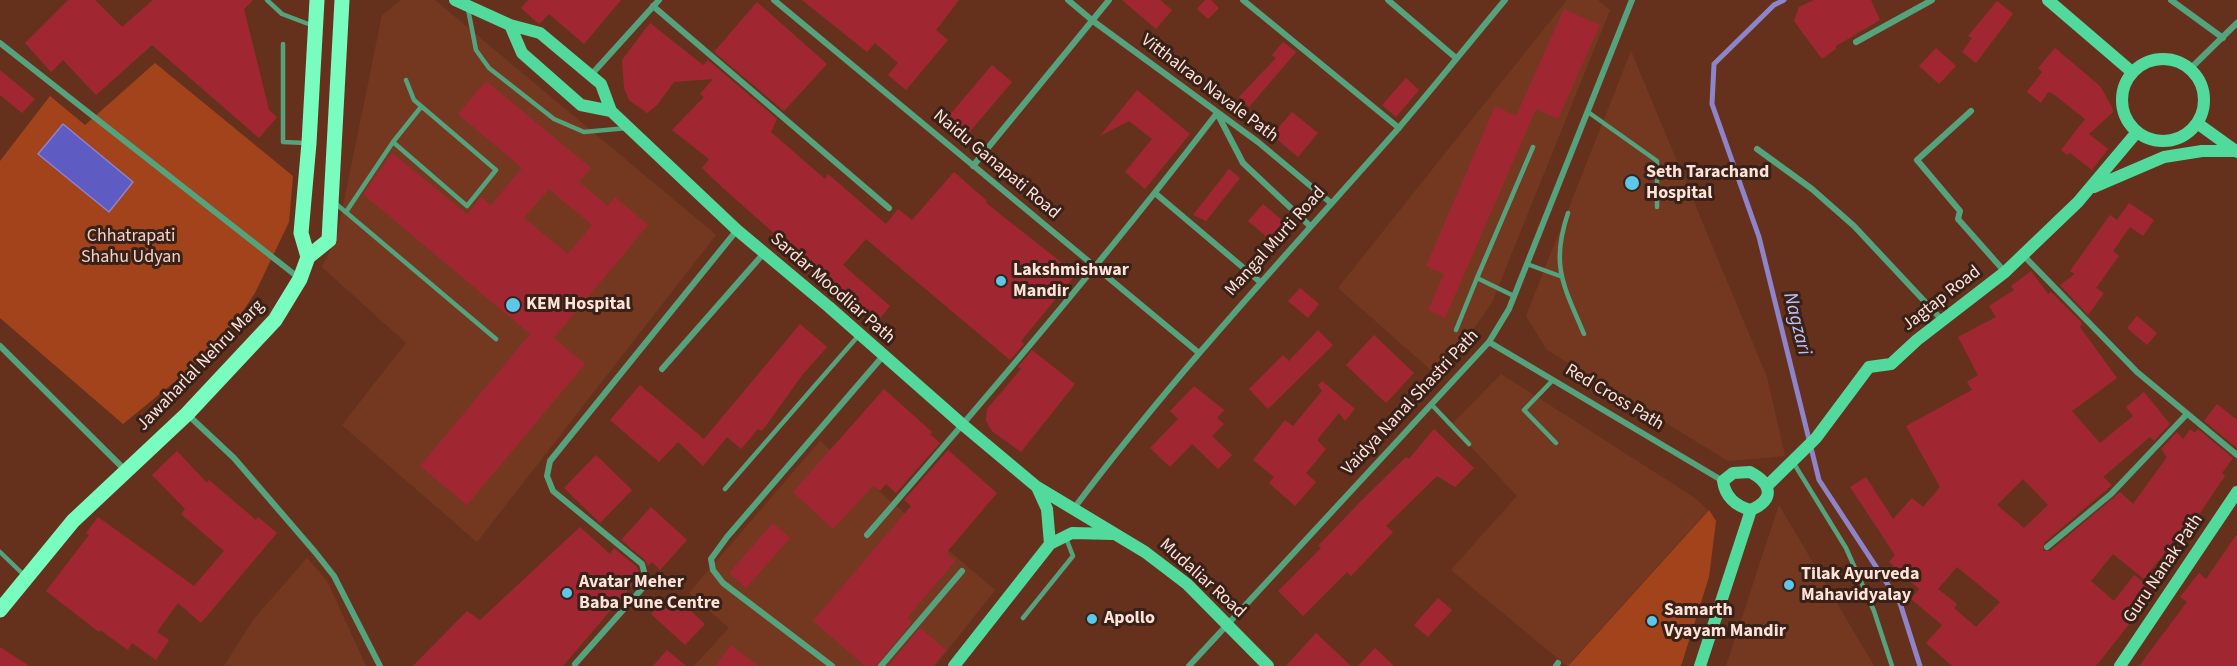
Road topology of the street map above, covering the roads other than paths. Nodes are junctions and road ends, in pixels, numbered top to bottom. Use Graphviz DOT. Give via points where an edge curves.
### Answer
graph roads {
  1 [pos="267,0"];
  2 [pos="317,0"];
  3 [pos="342,0"];
  4 [pos="455,0"];
  5 [pos="659,0"];
  6 [pos="774,0"];
  7 [pos="1068,0"];
  8 [pos="1109,0"];
  9 [pos="1243,0"];
  10 [pos="1388,0"];
  11 [pos="1505,0"];
  12 [pos="1632,0"];
  13 [pos="1932,0"];
  14 [pos="2171,0"];
  15 [pos="2050,1"];
  16 [pos="653,6"];
  17 [pos="468,7"];
  18 [pos="1093,21"];
  19 [pos="2237,23"];
  20 [pos="510,25"];
  21 [pos="314,26"];
  22 [pos="2223,38"];
  23 [pos="1856,42"];
  24 [pos="0,43"];
  25 [pos="283,44"];
  26 [pos="1456,58"];
  27 [pos="2190,69"];
  28 [pos="2132,72"];
  29 [pos="591,75"];
  30 [pos="406,80"];
  31 [pos="421,107"];
  32 [pos="610,111"];
  33 [pos="1971,111"];
  34 [pos="1588,112"];
  35 [pos="1217,113"];
  36 [pos="2197,123"];
  37 [pos="629,128"];
  38 [pos="1399,128"];
  39 [pos="2137,132"];
  40 [pos="393,142"];
  41 [pos="309,143"];
  42 [pos="1533,147"];
  43 [pos="1757,149"];
  44 [pos="2237,152"];
  45 [pos="973,166"];
  46 [pos="2090,188"];
  47 [pos="1155,193"];
  48 [pos="332,200"];
  49 [pos="1331,203"];
  50 [pos="1657,207"];
  51 [pos="889,208"];
  52 [pos="346,212"];
  53 [pos="1568,213"];
  54 [pos="1310,226"];
  55 [pos="737,230"];
  56 [pos="764,252"];
  57 [pos="2023,255"];
  58 [pos="308,257"];
  59 [pos="1527,264"];
  60 [pos="1094,266"];
  61 [pos="2005,272"];
  62 [pos="1560,276"];
  63 [pos="1477,278"];
  64 [pos="300,279"];
  65 [pos="1259,281"];
  66 [pos="1514,296"];
  67 [pos="1943,322"];
  68 [pos="1456,330"];
  69 [pos="1584,334"];
  70 [pos="859,335"];
  71 [pos="496,339"];
  72 [pos="1489,342"];
  73 [pos="0,346"];
  74 [pos="1199,353"];
  75 [pos="883,357"];
  76 [pos="662,369"];
  77 [pos="1553,380"];
  78 [pos="1431,404"];
  79 [pos="187,414"];
  80 [pos="2186,415"];
  81 [pos="963,425"];
  82 [pos="1556,443"];
  83 [pos="1469,444"];
  84 [pos="2237,455"];
  85 [pos="1793,461"];
  86 [pos="120,465"];
  87 [pos="1723,481"];
  88 [pos="1767,486"];
  89 [pos="1037,487"];
  90 [pos="725,489"];
  91 [pos="2237,492"];
  92 [pos="1075,507"];
  93 [pos="1751,510"];
  94 [pos="1113,534"];
  95 [pos="867,535"];
  96 [pos="1065,536"];
  97 [pos="1050,544"];
  98 [pos="2047,547"];
  99 [pos="0,552"];
  100 [pos="962,571"];
  101 [pos="25,576"];
  102 [pos="0,610"];
  103 [pos="1023,618"];
  104 [pos="1226,624"];
  105 [pos="967,649"];
  106 [pos="575,664"];
  107 [pos="380,666"];
  108 [pos="832,666"];
  109 [pos="881,666"];
  110 [pos="954,666"];
  111 [pos="969,666"];
  112 [pos="1190,666"];
  113 [pos="1268,666"];
  114 [pos="1700,666"];
  115 [pos="1892,666"];
  116 [pos="2120,666"];
  1 -- 21 [label="lane" via="288,16"];
  2 -- 21 [label="main road"];
  3 -- 48 [label="main road, Jawaharlal Nehru Marg"];
  4 -- 17 [label="street, Sardar Moodliar Path"];
  5 -- 16 [label="street"];
  6 -- 45 [label="street, Naidu Ganapati Road"];
  7 -- 18 [label="street, Vitthalrao Navale Path"];
  8 -- 18 [label="street"];
  9 -- 38 [label="street"];
  10 -- 26 [label="street"];
  11 -- 26 [label="street, Mangal Murti Road"];
  12 -- 34 [label="street, Vaidya Nanal Shastri Path"];
  13 -- 23 [label="street"];
  14 -- 22 [label="street"];
  15 -- 28 [label="street"];
  16 -- 29 [label="street"];
  16 -- 51 [label="street"];
  17 -- 20 [label="street, Sardar Moodliar Path"];
  17 -- 37 [label="lane" via="476,50 489,68 554,119 584,132"];
  18 -- 35 [label="street, Vitthalrao Navale Path"];
  18 -- 45 [label="street"];
  19 -- 22 [label="street"];
  20 -- 29 [label="street, Sardar Moodliar Path" via="540,33"];
  20 -- 32 [label="street, Sardar Moodliar Path" via="522,53 581,105"];
  21 -- 41 [label="main road"];
  22 -- 27 [label="street"];
  24 -- 64 [label="street"];
  25 -- 41 [label="lane" via="283,142"];
  26 -- 38 [label="street, Mangal Murti Road"];
  27 -- 28 [label="street" via="2160,58"];
  27 -- 36 [label="street" via="2203,89"];
  28 -- 39 [label="street" via="2121,103"];
  29 -- 32 [label="street, Sardar Moodliar Path" via="601,84"];
  30 -- 31 [label="lane"];
  31 -- 40 [label="lane"];
  31 -- 40 [label="lane" via="496,170 467,206"];
  32 -- 37 [label="street, Sardar Moodliar Path"];
  33 -- 61 [label="street" via="1917,160 1960,211 1958,219"];
  34 -- 50 [label="lane" via="1657,161"];
  34 -- 59 [label="street, Vaidya Nanal Shastri Path"];
  35 -- 47 [label="street"];
  35 -- 49 [label="street, Vitthalrao Navale Path"];
  35 -- 54 [label="street" via="1243,163"];
  36 -- 39 [label="street" via="2176,139 2162,141"];
  36 -- 44 [label="street"];
  37 -- 55 [label="street, Sardar Moodliar Path"];
  38 -- 49 [label="street, Mangal Murti Road"];
  39 -- 46 [label="street, Jagtap Road"];
  40 -- 52 [label="lane"];
  41 -- 58 [label="main road" via="301,233"];
  42 -- 63 [label="lane"];
  43 -- 67 [label="street" via="1854,226"];
  44 -- 46 [label="street" via="2202,151 2164,157"];
  45 -- 60 [label="street, Naidu Ganapati Road"];
  46 -- 57 [label="street, Jagtap Road"];
  47 -- 60 [label="street"];
  47 -- 65 [label="street"];
  48 -- 52 [label="lane"];
  48 -- 58 [label="main road, Jawaharlal Nehru Marg" via="329,240"];
  49 -- 54 [label="street, Mangal Murti Road"];
  52 -- 71 [label="lane"];
  53 -- 62 [label="lane" via="1559,251"];
  54 -- 65 [label="street, Mangal Murti Road"];
  55 -- 56 [label="street, Sardar Moodliar Path"];
  55 -- 106 [label="street" via="550,461 547,476 553,491 642,564 647,583"];
  56 -- 70 [label="street, Sardar Moodliar Path"];
  56 -- 76 [label="street"];
  57 -- 61 [label="street, Jagtap Road"];
  57 -- 80 [label="street" via="2136,372"];
  58 -- 64 [label="main road, Jawaharlal Nehru Marg"];
  59 -- 62 [label="lane"];
  59 -- 66 [label="street, Vaidya Nanal Shastri Path"];
  60 -- 74 [label="street, Naidu Ganapati Road"];
  60 -- 81 [label="street"];
  61 -- 67 [label="street, Jagtap Road"];
  62 -- 69 [label="lane"];
  63 -- 66 [label="lane"];
  63 -- 68 [label="lane"];
  64 -- 79 [label="main road, Jawaharlal Nehru Marg" via="275,320"];
  65 -- 74 [label="street, Mangal Murti Road"];
  66 -- 72 [label="street, Vaidya Nanal Shastri Path"];
  67 -- 85 [label="street, Jagtap Road" via="1891,364 1869,367 1816,438"];
  70 -- 75 [label="street, Sardar Moodliar Path"];
  70 -- 90 [label="lane"];
  72 -- 77 [label="street, Red Cross Path"];
  72 -- 78 [label="street, Vaidya Nanal Shastri Path"];
  73 -- 86 [label="street"];
  74 -- 92 [label="street, Mangal Murti Road"];
  75 -- 81 [label="street, Sardar Moodliar Path"];
  75 -- 108 [label="street" via="711,559 712,570 723,583"];
  77 -- 82 [label="lane" via="1524,410"];
  77 -- 87 [label="street, Red Cross Path"];
  78 -- 83 [label="lane"];
  78 -- 104 [label="street, Vaidya Nanal Shastri Path"];
  79 -- 86 [label="main road, Jawaharlal Nehru Marg"];
  79 -- 107 [label="street" via="265,491 334,576"];
  80 -- 84 [label="street"];
  80 -- 98 [label="street" via="2111,494"];
  81 -- 89 [label="street, Sardar Moodliar Path"];
  81 -- 95 [label="street"];
  85 -- 88 [label="street, Jagtap Road"];
  85 -- 115 [label="lane" via="1846,548 1874,611"];
  86 -- 101 [label="main road, Jawaharlal Nehru Marg"];
  87 -- 88 [label="street" via="1733,473 1750,472"];
  87 -- 93 [label="street" via="1734,502"];
  88 -- 93 [label="street" via="1762,505"];
  89 -- 92 [label="street, Sardar Moodliar Path"];
  89 -- 97 [label="street, Sardar Moodliar Path" via="1047,509"];
  91 -- 116 [label="street, Guru Nanak Path"];
  92 -- 94 [label="street, Mudaliar Road"];
  93 -- 114 [label="street"];
  94 -- 96 [label="street" via="1081,532"];
  94 -- 104 [label="street, Mudaliar Road" via="1145,552 1178,578"];
  96 -- 97 [label="street"];
  96 -- 103 [label="lane" via="1073,556"];
  97 -- 105 [label="street"];
  99 -- 101 [label="lane"];
  100 -- 109 [label="street"];
  101 -- 102 [label="main road, Jawaharlal Nehru Marg"];
  104 -- 112 [label="street, Vaidya Nanal Shastri Path"];
  104 -- 113 [label="street, Mudaliar Road"];
  105 -- 110 [label="street"];
  105 -- 111 [label="street"];
}
